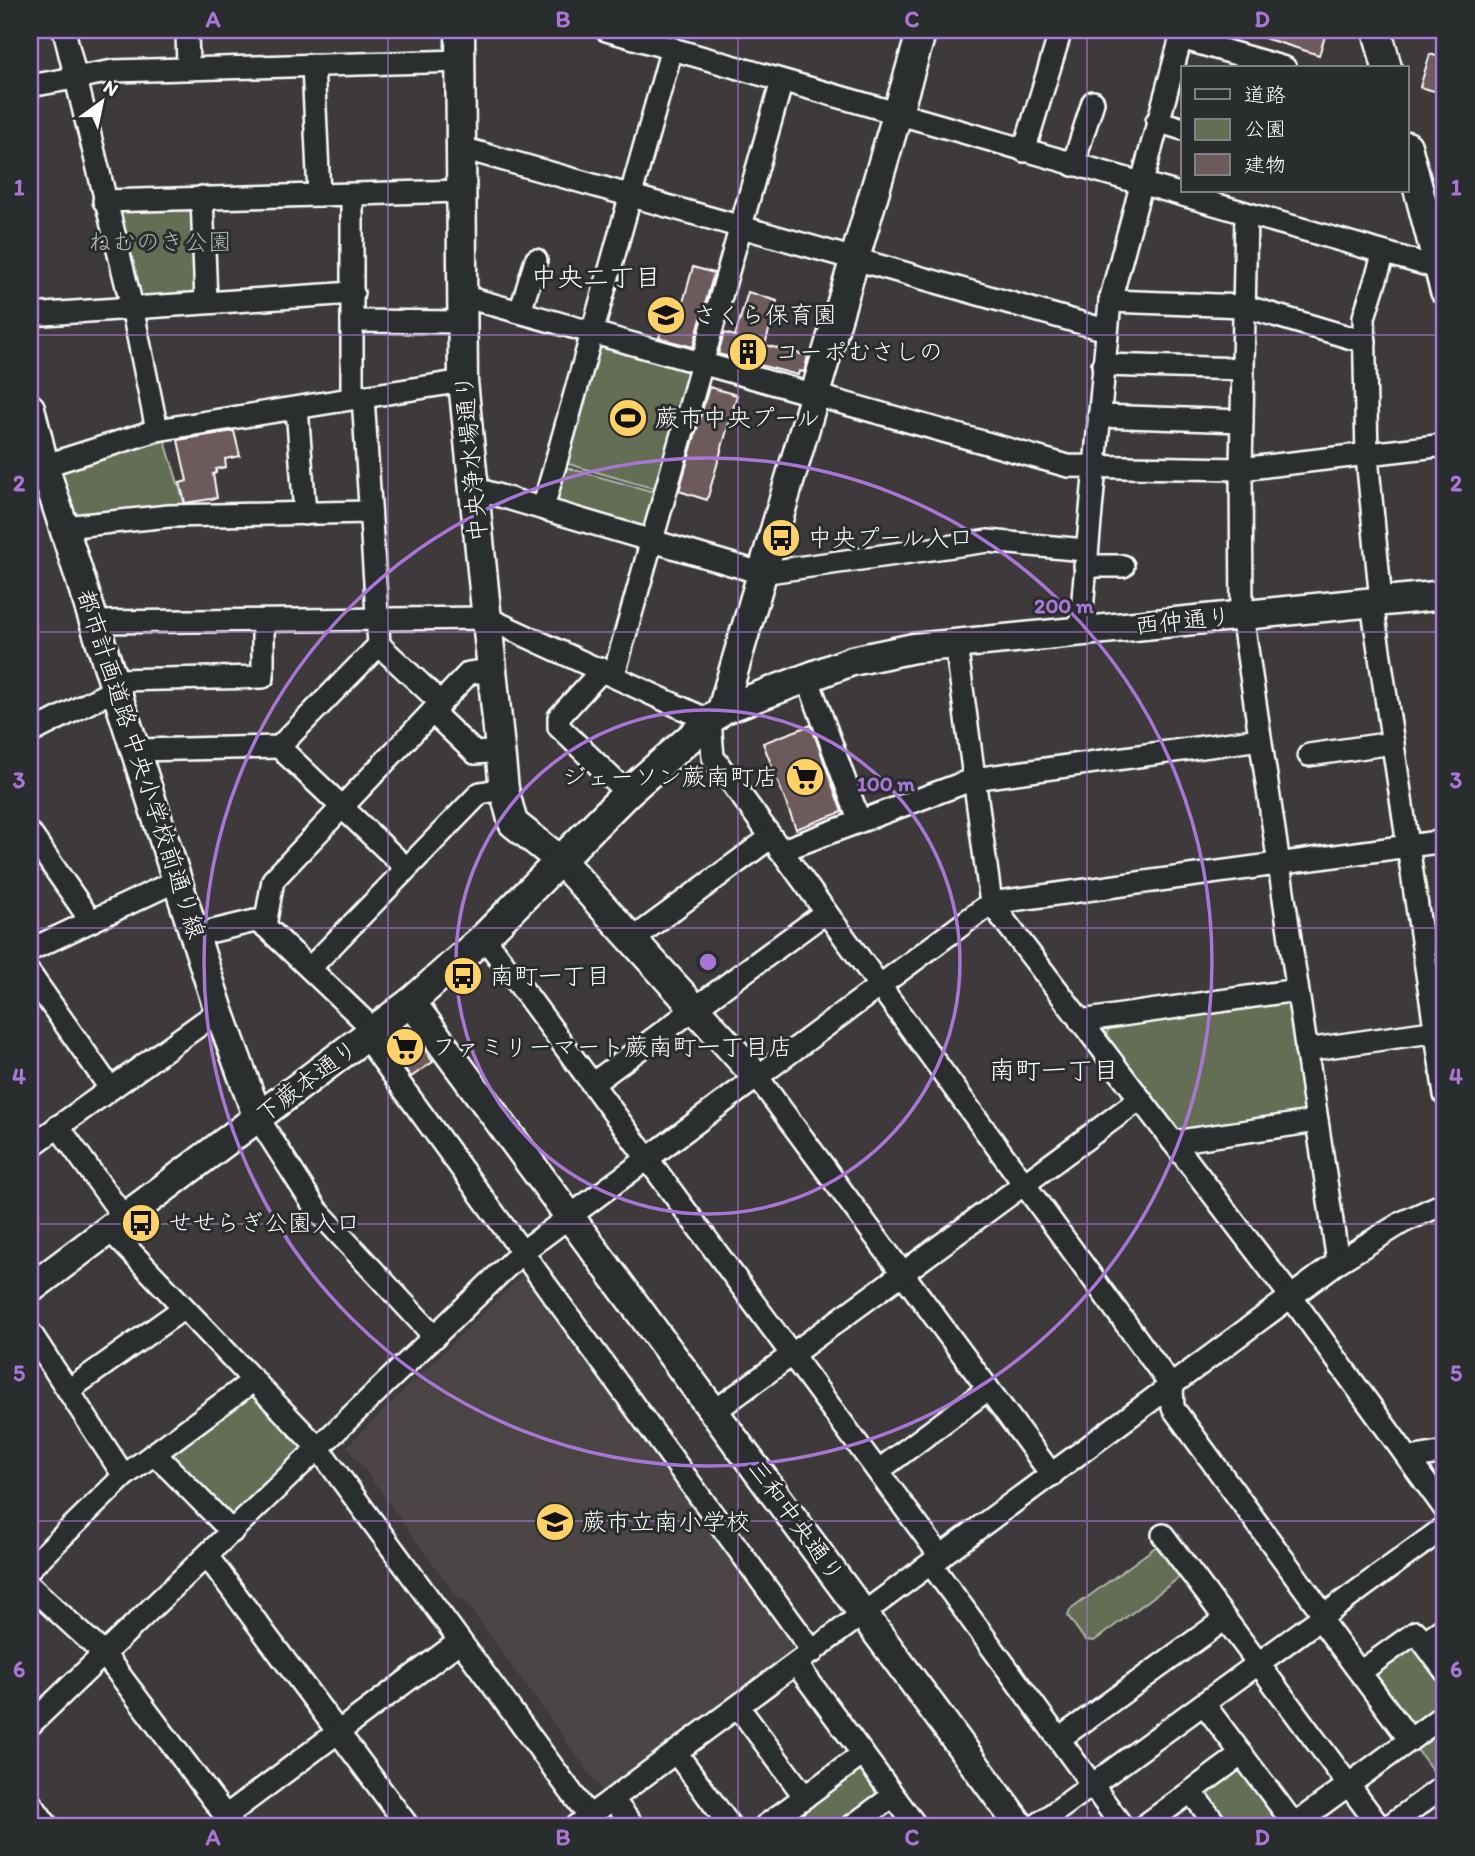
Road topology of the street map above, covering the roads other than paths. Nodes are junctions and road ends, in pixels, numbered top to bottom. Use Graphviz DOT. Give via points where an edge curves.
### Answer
graph roads {
  1 [pos="64,30"];
  2 [pos="187,30"];
  3 [pos="460,30"];
  4 [pos="922,30"];
  5 [pos="1061,30"];
  6 [pos="1377,30"];
  7 [pos="614,31"];
  8 [pos="1182,34"];
  9 [pos="672,48"];
  10 [pos="461,61"];
  11 [pos="313,65"];
  12 [pos="1279,66"];
  13 [pos="1386,66"];
  14 [pos="188,68"];
  15 [pos="1177,71"];
  16 [pos="74,78"];
  17 [pos="782,81"];
  18 [pos="30,86"];
  19 [pos="1093,102"];
  20 [pos="897,113"];
  21 [pos="1157,121"];
  22 [pos="1181,128"];
  23 [pos="462,148"];
  24 [pos="1408,150"];
  25 [pos="1024,151"];
  26 [pos="1073,165"];
  27 [pos="1139,184"];
  28 [pos="462,191"];
  29 [pos="319,195"];
  30 [pos="352,195"];
  31 [pos="631,195"];
  32 [pos="202,197"];
  33 [pos="104,201"];
  34 [pos="1246,214"];
  35 [pos="741,227"];
  36 [pos="1384,253"];
  37 [pos="853,259"];
  38 [pos="536,260"];
  39 [pos="1443,276"];
  40 [pos="353,293"];
  41 [pos="206,301"];
  42 [pos="1110,301"];
  43 [pos="1244,306"];
  44 [pos="132,307"];
  45 [pos="462,309"];
  46 [pos="520,312"];
  47 [pos="30,315"];
  48 [pos="352,321"];
  49 [pos="1106,330"];
  50 [pos="593,332"];
  51 [pos="1365,342"];
  52 [pos="703,363"];
  53 [pos="1103,365"];
  54 [pos="1242,369"];
  55 [pos="463,381"];
  56 [pos="813,395"];
  57 [pos="358,397"];
  58 [pos="30,408"];
  59 [pos="298,408"];
  60 [pos="1099,416"];
  61 [pos="1241,421"];
  62 [pos="157,430"];
  63 [pos="1445,445"];
  64 [pos="1367,457"];
  65 [pos="1095,467"];
  66 [pos="1241,469"];
  67 [pos="37,474"];
  68 [pos="473,488"];
  69 [pos="543,508"];
  70 [pos="370,512"];
  71 [pos="305,514"];
  72 [pos="64,527"];
  73 [pos="652,540"];
  74 [pos="1085,558"];
  75 [pos="1123,566"];
  76 [pos="761,573"];
  77 [pos="1445,595"];
  78 [pos="1377,602"];
  79 [pos="1242,615"];
  80 [pos="379,618"];
  81 [pos="487,618"];
  82 [pos="263,621"];
  83 [pos="95,622"];
  84 [pos="1080,632"];
  85 [pos="956,644"];
  86 [pos="379,645"];
  87 [pos="493,670"];
  88 [pos="608,672"];
  89 [pos="807,677"];
  90 [pos="115,684"];
  91 [pos="436,707"];
  92 [pos="716,716"];
  93 [pos="30,733"];
  94 [pos="1260,739"];
  95 [pos="1393,743"];
  96 [pos="279,747"];
  97 [pos="136,750"];
  98 [pos="501,751"];
  99 [pos="1309,755"];
  100 [pos="974,779"];
  101 [pos="504,789"];
  102 [pos="626,793"];
  103 [pos="342,806"];
  104 [pos="859,820"];
  105 [pos="30,833"];
  106 [pos="1445,841"];
  107 [pos="775,845"];
  108 [pos="1409,845"];
  109 [pos="561,861"];
  110 [pos="1278,862"];
  111 [pos="406,868"];
  112 [pos="178,880"];
  113 [pos="991,903"];
  114 [pos="826,912"];
  115 [pos="91,921"];
  116 [pos="265,926"];
  117 [pos="196,935"];
  118 [pos="484,937"];
  119 [pos="634,939"];
  120 [pos="30,950"];
  121 [pos="310,968"];
  122 [pos="30,974"];
  123 [pos="880,987"];
  124 [pos="1297,990"];
  125 [pos="411,1002"];
  126 [pos="696,1009"];
  127 [pos="219,1011"];
  128 [pos="1080,1021"];
  129 [pos="1441,1030"];
  130 [pos="369,1033"];
  131 [pos="1306,1050"];
  132 [pos="758,1078"];
  133 [pos="593,1084"];
  134 [pos="110,1088"];
  135 [pos="1445,1095"];
  136 [pos="1140,1099"];
  137 [pos="258,1118"];
  138 [pos="1317,1121"];
  139 [pos="58,1126"];
  140 [pos="1173,1142"];
  141 [pos="30,1147"];
  142 [pos="649,1160"];
  143 [pos="1025,1183"];
  144 [pos="1445,1203"];
  145 [pos="571,1216"];
  146 [pos="118,1225"];
  147 [pos="522,1252"];
  148 [pos="1338,1262"];
  149 [pos="902,1273"];
  150 [pos="30,1289"];
  151 [pos="1293,1298"];
  152 [pos="184,1308"];
  153 [pos="30,1332"];
  154 [pos="435,1337"];
  155 [pos="792,1354"];
  156 [pos="254,1380"];
  157 [pos="1172,1387"];
  158 [pos="988,1389"];
  159 [pos="70,1390"];
  160 [pos="715,1412"];
  161 [pos="319,1448"];
  162 [pos="1445,1452"];
  163 [pos="156,1455"];
  164 [pos="1410,1458"];
  165 [pos="878,1471"];
  166 [pos="1052,1475"];
  167 [pos="124,1476"];
  168 [pos="1445,1509"];
  169 [pos="232,1532"];
  170 [pos="1163,1535"];
  171 [pos="1442,1537"];
  172 [pos="206,1556"];
  173 [pos="936,1560"];
  174 [pos="30,1568"];
  175 [pos="30,1586"];
  176 [pos="864,1613"];
  177 [pos="1324,1615"];
  178 [pos="1225,1619"];
  179 [pos="1445,1627"];
  180 [pos="460,1641"];
  181 [pos="1424,1642"];
  182 [pos="104,1654"];
  183 [pos="805,1658"];
  184 [pos="1258,1663"];
  185 [pos="1445,1671"];
  186 [pos="1360,1672"];
  187 [pos="1204,1703"];
  188 [pos="739,1708"];
  189 [pos="1445,1714"];
  190 [pos="30,1725"];
  191 [pos="337,1731"];
  192 [pos="1059,1739"];
  193 [pos="1410,1740"];
  194 [pos="677,1754"];
  195 [pos="1242,1754"];
  196 [pos="863,1755"];
  197 [pos="1445,1785"];
  198 [pos="1093,1786"];
  199 [pos="1349,1786"];
  200 [pos="1191,1792"];
  201 [pos="893,1796"];
  202 [pos="805,1797"];
  203 [pos="614,1801"];
  204 [pos="30,1808"];
  205 [pos="230,1821"];
  206 [pos="587,1823"];
  207 [pos="1293,1825"];
  208 [pos="43,1826"];
  209 [pos="408,1826"];
  210 [pos="633,1826"];
  211 [pos="730,1826"];
  212 [pos="765,1826"];
  213 [pos="852,1826"];
  214 [pos="916,1826"];
  215 [pos="1020,1826"];
  216 [pos="1036,1826"];
  217 [pos="1122,1826"];
  218 [pos="1144,1826"];
  219 [pos="1217,1826"];
  220 [pos="1379,1826"];
  221 [pos="1390,1826"];
  1 -- 16 [label="street"];
  2 -- 14 [label="street"];
  3 -- 10 [label="street, 中央浄水場通り"];
  4 -- 20 [label="street"];
  5 -- 25 [label="street"];
  6 -- 13 [label="street"];
  7 -- 9 [label="street"];
  8 -- 12 [label="street"];
  8 -- 15 [label="street"];
  9 -- 17 [label="street"];
  9 -- 31 [label="street"];
  10 -- 11 [label="street"];
  10 -- 23 [label="street, 中央浄水場通り"];
  11 -- 14 [label="street"];
  11 -- 29 [label="street"];
  14 -- 16 [label="street" via="113,71"];
  15 -- 21 [label="street"];
  16 -- 18 [label="street"];
  16 -- 33 [label="street"];
  17 -- 20 [label="street"];
  17 -- 35 [label="street"];
  19 -- 26 [label="street"];
  20 -- 25 [label="street"];
  20 -- 37 [label="street"];
  21 -- 22 [label="street"];
  21 -- 27 [label="street"];
  23 -- 28 [label="street, 中央浄水場通り"];
  23 -- 31 [label="street"];
  24 -- 39 [label="street"];
  25 -- 26 [label="street"];
  26 -- 27 [label="street"];
  27 -- 34 [label="street"];
  27 -- 42 [label="street"];
  28 -- 30 [label="street"];
  28 -- 45 [label="street, 中央浄水場通り"];
  29 -- 30 [label="street"];
  29 -- 32 [label="street"];
  30 -- 40 [label="street"];
  31 -- 35 [label="street"];
  31 -- 50 [label="street"];
  32 -- 33 [label="street"];
  32 -- 41 [label="street"];
  33 -- 44 [label="street"];
  34 -- 36 [label="street"];
  34 -- 43 [label="street"];
  35 -- 37 [label="street"];
  35 -- 52 [label="street"];
  36 -- 39 [label="street"];
  36 -- 51 [label="street" via="1364,317"];
  37 -- 49 [label="street"];
  37 -- 56 [label="street"];
  38 -- 46 [label="street"];
  40 -- 41 [label="street"];
  40 -- 48 [label="street"];
  41 -- 44 [label="street"];
  42 -- 43 [label="street"];
  42 -- 49 [label="street"];
  43 -- 51 [label="street"];
  43 -- 54 [label="street"];
  44 -- 47 [label="street"];
  44 -- 62 [label="street"];
  45 -- 46 [label="street"];
  45 -- 48 [label="street"];
  45 -- 55 [label="street, 中央浄水場通り"];
  46 -- 50 [label="street"];
  48 -- 57 [label="street"];
  49 -- 53 [label="street"];
  50 -- 52 [label="street"];
  50 -- 69 [label="street"];
  51 -- 64 [label="street"];
  52 -- 56 [label="street"];
  52 -- 73 [label="street"];
  53 -- 54 [label="street"];
  53 -- 60 [label="street"];
  54 -- 61 [label="street"];
  55 -- 57 [label="street"];
  55 -- 68 [label="street, 中央浄水場通り"];
  56 -- 65 [label="street" via="1068,466"];
  56 -- 76 [label="street"];
  57 -- 59 [label="street"];
  57 -- 70 [label="street"];
  58 -- 67 [label="street, 都市計画道路 中央小学校前通り線"];
  59 -- 62 [label="street"];
  59 -- 71 [label="street"];
  60 -- 61 [label="street"];
  60 -- 65 [label="street"];
  61 -- 66 [label="street"];
  62 -- 67 [label="street" via="56,462"];
  63 -- 64 [label="street"];
  64 -- 66 [label="street"];
  64 -- 78 [label="street"];
  65 -- 66 [label="street"];
  65 -- 74 [label="street"];
  66 -- 79 [label="street"];
  67 -- 72 [label="street, 都市計画道路 中央小学校前通り線"];
  68 -- 69 [label="street"];
  68 -- 81 [label="street, 中央浄水場通り"];
  69 -- 73 [label="street"];
  70 -- 71 [label="street"];
  70 -- 80 [label="street"];
  71 -- 72 [label="street" via="169,516"];
  72 -- 83 [label="street, 都市計画道路 中央小学校前通り線"];
  73 -- 76 [label="street"];
  73 -- 88 [label="street"];
  74 -- 75 [label="street"];
  74 -- 76 [label="street" via="988,541"];
  74 -- 84 [label="street"];
  76 -- 92 [label="street"];
  77 -- 78 [label="street, 西仲通り"];
  78 -- 79 [label="street, 西仲通り"];
  78 -- 95 [label="street"];
  79 -- 84 [label="street, 西仲通り"];
  79 -- 94 [label="street"];
  80 -- 81 [label="street"];
  80 -- 82 [label="street"];
  80 -- 86 [label="street"];
  81 -- 87 [label="street, 中央浄水場通り"];
  81 -- 88 [label="street"];
  82 -- 83 [label="street"];
  82 -- 90 [label="street" via="263,677"];
  83 -- 90 [label="street, 都市計画道路 中央小学校前通り線"];
  84 -- 85 [label="street, 西仲通り"];
  85 -- 89 [label="street, 西仲通り" via="877,656"];
  85 -- 100 [label="street"];
  86 -- 91 [label="street"];
  86 -- 96 [label="street"];
  87 -- 91 [label="street" via="469,673"];
  87 -- 98 [label="street, 中央浄水場通り"];
  88 -- 92 [label="street"];
  88 -- 102 [label="street" via="559,717 559,727"];
  89 -- 92 [label="street, 西仲通り"];
  89 -- 104 [label="street"];
  90 -- 93 [label="street"];
  90 -- 97 [label="street, 都市計画道路 中央小学校前通り線"];
  91 -- 98 [label="street" via="475,753"];
  91 -- 103 [label="street"];
  92 -- 102 [label="street, 下蕨本通り"];
  92 -- 107 [label="street" via="713,757"];
  94 -- 100 [label="street"];
  94 -- 110 [label="street"];
  95 -- 99 [label="street"];
  95 -- 108 [label="street"];
  96 -- 97 [label="street"];
  96 -- 103 [label="street"];
  97 -- 112 [label="street, 都市計画道路 中央小学校前通り線"];
  98 -- 101 [label="street, 中央浄水場通り"];
  100 -- 104 [label="street"];
  100 -- 113 [label="street"];
  101 -- 109 [label="street, 中央浄水場通り" via="513,823"];
  101 -- 111 [label="street" via="480,793"];
  102 -- 109 [label="street, 下蕨本通り"];
  103 -- 111 [label="street"];
  103 -- 116 [label="street" via="273,880"];
  104 -- 107 [label="street"];
  105 -- 115 [label="street"];
  106 -- 108 [label="street"];
  107 -- 114 [label="street"];
  107 -- 119 [label="street"];
  108 -- 110 [label="street"];
  108 -- 129 [label="street"];
  109 -- 118 [label="street, 下蕨本通り"];
  109 -- 119 [label="street, 中央浄水場通り"];
  110 -- 113 [label="street"];
  110 -- 124 [label="street"];
  111 -- 121 [label="street"];
  112 -- 115 [label="street"];
  112 -- 117 [label="street, 都市計画道路 中央小学校前通り線"];
  113 -- 123 [label="street"];
  113 -- 128 [label="street"];
  114 -- 123 [label="street"];
  114 -- 126 [label="street"];
  115 -- 120 [label="street"];
  116 -- 117 [label="street" via="255,921"];
  116 -- 121 [label="street"];
  117 -- 127 [label="street, 都市計画道路 中央小学校前通り線"];
  118 -- 125 [label="street, 下蕨本通り"];
  118 -- 133 [label="street"];
  119 -- 126 [label="street, 中央浄水場通り"];
  121 -- 130 [label="street"];
  122 -- 134 [label="street"];
  123 -- 132 [label="street"];
  123 -- 143 [label="street"];
  124 -- 128 [label="street"];
  124 -- 131 [label="street"];
  125 -- 130 [label="street, 下蕨本通り"];
  125 -- 145 [label="street, 三和中央通り"];
  126 -- 132 [label="street, 中央浄水場通り"];
  126 -- 133 [label="street"];
  127 -- 134 [label="street"];
  127 -- 137 [label="street, 都市計画道路 中央小学校前通り線"];
  128 -- 136 [label="street"];
  129 -- 131 [label="street"];
  129 -- 135 [label="street"];
  130 -- 137 [label="street, 下蕨本通り"];
  130 -- 147 [label="street"];
  131 -- 138 [label="street"];
  132 -- 142 [label="street"];
  132 -- 149 [label="street"];
  133 -- 142 [label="street"];
  134 -- 139 [label="street"];
  136 -- 140 [label="street"];
  136 -- 143 [label="street"];
  137 -- 146 [label="street, 下蕨本通り"];
  137 -- 154 [label="street" via="316,1209"];
  138 -- 140 [label="street"];
  138 -- 148 [label="street"];
  139 -- 141 [label="street"];
  139 -- 146 [label="street"];
  140 -- 151 [label="street"];
  142 -- 145 [label="street"];
  142 -- 155 [label="street"];
  143 -- 149 [label="street"];
  143 -- 157 [label="street"];
  144 -- 148 [label="street" via="1403,1222"];
  145 -- 147 [label="street"];
  145 -- 160 [label="street, 三和中央通り"];
  146 -- 150 [label="street, 下蕨本通り"];
  146 -- 152 [label="street"];
  147 -- 154 [label="street"];
  147 -- 183 [label="street"];
  148 -- 151 [label="street"];
  149 -- 155 [label="street"];
  149 -- 158 [label="street"];
  151 -- 157 [label="street"];
  151 -- 164 [label="street"];
  152 -- 156 [label="street"];
  152 -- 159 [label="street"];
  153 -- 159 [label="street"];
  154 -- 161 [label="street"];
  155 -- 160 [label="street"];
  155 -- 165 [label="street"];
  156 -- 161 [label="street"];
  156 -- 163 [label="street"];
  157 -- 166 [label="street"];
  157 -- 177 [label="street" via="1173,1408"];
  158 -- 165 [label="street"];
  158 -- 166 [label="street"];
  159 -- 167 [label="street"];
  160 -- 176 [label="street, 三和中央通り"];
  161 -- 169 [label="street"];
  161 -- 180 [label="street"];
  162 -- 164 [label="street"];
  163 -- 167 [label="street"];
  163 -- 169 [label="street"];
  164 -- 168 [label="street"];
  165 -- 173 [label="street"];
  166 -- 173 [label="street"];
  167 -- 174 [label="street"];
  169 -- 172 [label="street"];
  170 -- 178 [label="street"];
  171 -- 177 [label="street"];
  172 -- 182 [label="street"];
  172 -- 191 [label="street"];
  173 -- 176 [label="street"];
  173 -- 192 [label="street"];
  175 -- 182 [label="street"];
  176 -- 183 [label="street"];
  176 -- 215 [label="street, 三和中央通り"];
  177 -- 184 [label="street"];
  177 -- 186 [label="street" via="1326,1627"];
  178 -- 184 [label="street"];
  178 -- 192 [label="street"];
  179 -- 181 [label="street"];
  180 -- 191 [label="street"];
  180 -- 206 [label="street"];
  181 -- 185 [label="street"];
  181 -- 186 [label="street" via="1416,1632"];
  182 -- 190 [label="street"];
  182 -- 205 [label="street"];
  183 -- 188 [label="street"];
  183 -- 196 [label="street"];
  184 -- 187 [label="street"];
  184 -- 199 [label="street"];
  186 -- 193 [label="street"];
  187 -- 195 [label="street"];
  187 -- 198 [label="street"];
  188 -- 194 [label="street"];
  188 -- 202 [label="street"];
  189 -- 193 [label="street"];
  191 -- 205 [label="street"];
  191 -- 209 [label="street"];
  192 -- 198 [label="street"];
  193 -- 199 [label="street"];
  194 -- 203 [label="street"];
  194 -- 211 [label="street"];
  195 -- 200 [label="street"];
  195 -- 207 [label="street"];
  196 -- 201 [label="street"];
  196 -- 202 [label="street"];
  197 -- 221 [label="street"];
  198 -- 216 [label="street"];
  198 -- 217 [label="street"];
  199 -- 207 [label="street"];
  199 -- 220 [label="street"];
  200 -- 218 [label="street"];
  200 -- 219 [label="street"];
  201 -- 213 [label="street"];
  201 -- 214 [label="street"];
  202 -- 212 [label="street"];
  203 -- 206 [label="street"];
  203 -- 210 [label="street"];
  204 -- 208 [label="street"];
}
